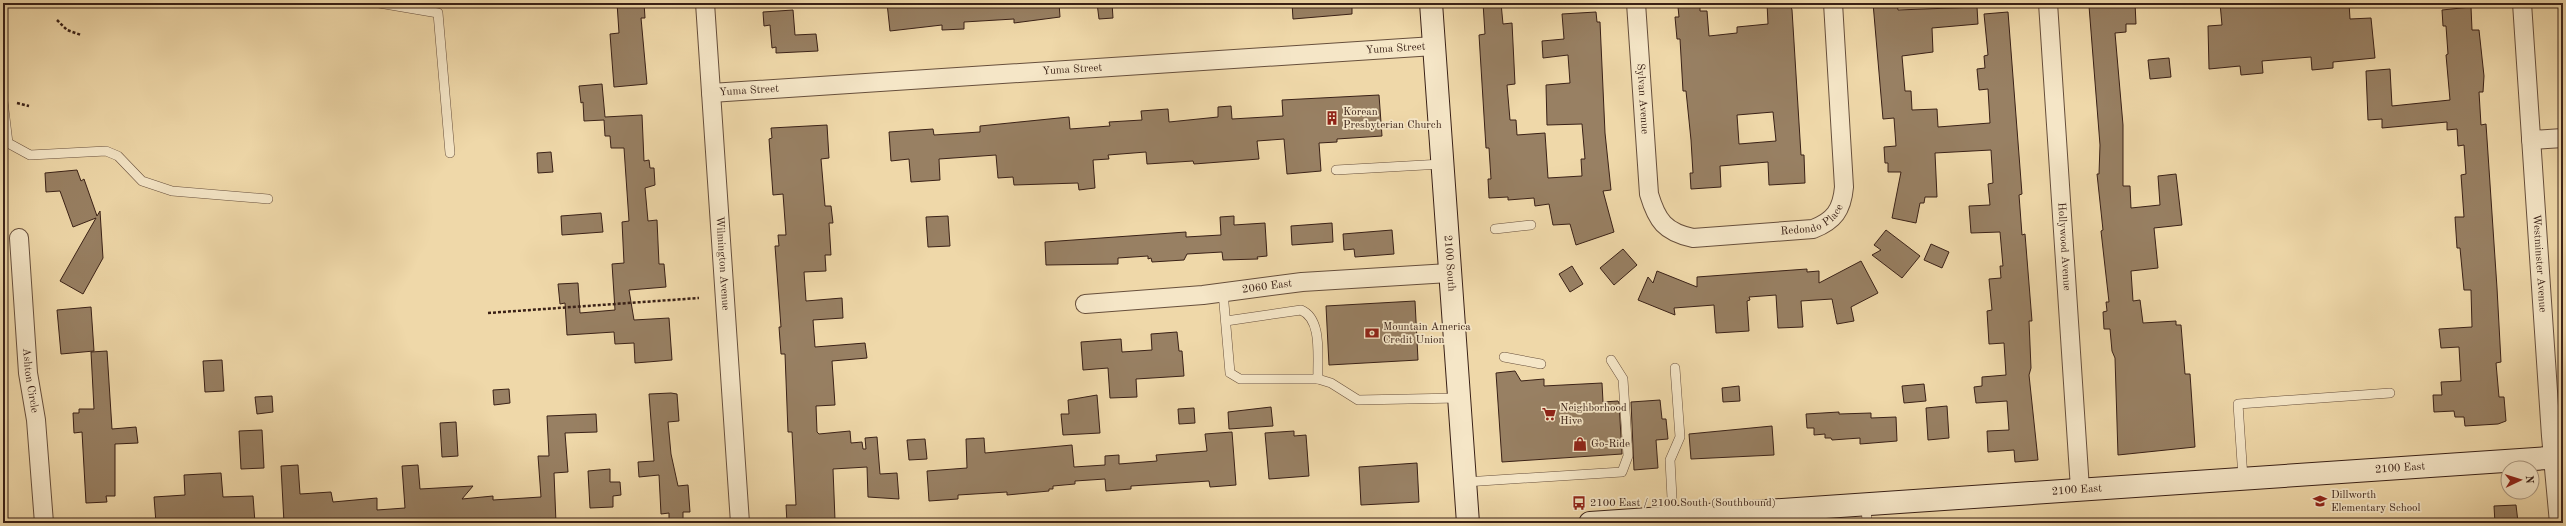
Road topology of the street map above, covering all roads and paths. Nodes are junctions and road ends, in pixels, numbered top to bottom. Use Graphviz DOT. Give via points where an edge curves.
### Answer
graph roads {
  1 [pos="380,3"];
  2 [pos="705,3"];
  3 [pos="1431,3"];
  4 [pos="1636,3"];
  5 [pos="1833,3"];
  6 [pos="2048,3"];
  7 [pos="2522,3"];
  8 [pos="57,20"];
  9 [pos="81,35"];
  10 [pos="1434,46"];
  11 [pos="711,93"];
  12 [pos="7,101"];
  13 [pos="29,106"];
  14 [pos="2563,138"];
  15 [pos="2531,140"];
  16 [pos="450,153"];
  17 [pos="1442,164"];
  18 [pos="1336,170"];
  19 [pos="1649,194"];
  20 [pos="268,199"];
  21 [pos="1531,225"];
  22 [pos="1495,229"];
  23 [pos="19,238"];
  24 [pos="1449,273"];
  25 [pos="1223,292"];
  26 [pos="699,298"];
  27 [pos="1085,304"];
  28 [pos="488,313"];
  29 [pos="1226,321"];
  30 [pos="1504,357"];
  31 [pos="1611,360"];
  32 [pos="1541,364"];
  33 [pos="1675,368"];
  34 [pos="1318,379"];
  35 [pos="2390,393"];
  36 [pos="1458,398"];
  37 [pos="2558,457"];
  38 [pos="2243,478"];
  39 [pos="1465,482"];
  40 [pos="2080,489"];
  41 [pos="1866,513"];
  42 [pos="1673,517"];
  43 [pos="1782,517"];
  44 [pos="44,523"];
  45 [pos="740,523"];
  46 [pos="1468,523"];
  47 [pos="1598,523"];
  48 [pos="2559,523"];
  1 -- 16 [label="lane" via="438,13"];
  2 -- 11 [label="street, Wilmington Avenue"];
  3 -- 10 [label="street, 2100 South"];
  4 -- 19 [label="street, Sylvan Avenue"];
  5 -- 19 [label="street, Redondo Place" via="1844,187 1843,202 1828,223 1813,230 1693,238 1677,235 1663,226"];
  6 -- 40 [label="street, Hollywood Avenue"];
  7 -- 15 [label="street, Westminster Avenue"];
  8 -- 9 [label="path" via="67,30"];
  10 -- 11 [label="street, Yuma Street"];
  10 -- 17 [label="street, 2100 South"];
  11 -- 45 [label="street, Wilmington Avenue"];
  12 -- 13 [label="path"];
  12 -- 20 [label="lane" via="8,143 30,155 106,151 118,156 142,181 172,191"];
  14 -- 15 [label="street"];
  15 -- 37 [label="street, Westminster Avenue"];
  17 -- 18 [label="lane"];
  17 -- 24 [label="street, 2100 South"];
  21 -- 22 [label="lane"];
  23 -- 44 [label="street, Ashton Circle" via="28,373 36,420"];
  24 -- 25 [label="street, 2060 East" via="1309,281"];
  24 -- 36 [label="street, 2100 South"];
  25 -- 27 [label="street, 2060 East"];
  25 -- 29 [label="lane"];
  26 -- 28 [label="path"];
  29 -- 34 [label="lane" via="1230,373 1240,379"];
  29 -- 34 [label="lane" via="1300,310 1308,313 1315,324"];
  30 -- 32 [label="lane"];
  31 -- 39 [label="lane" via="1623,380 1628,456 1622,472"];
  33 -- 42 [label="lane" via="1680,437 1670,460"];
  34 -- 36 [label="lane" via="1331,383 1358,400"];
  35 -- 38 [label="lane" via="2238,404"];
  36 -- 39 [label="street, 2100 South"];
  37 -- 38 [label="street, 2100 East"];
  37 -- 48 [label="street, Westminster Avenue"];
  38 -- 40 [label="street, 2100 East"];
  39 -- 46 [label="street, 2100 South"];
  40 -- 41 [label="street, 2100 East"];
  41 -- 43 [label="street, 2100 East"];
  42 -- 43 [label="street, 2100 East"];
  42 -- 47 [label="street, 2100 East"];
}
